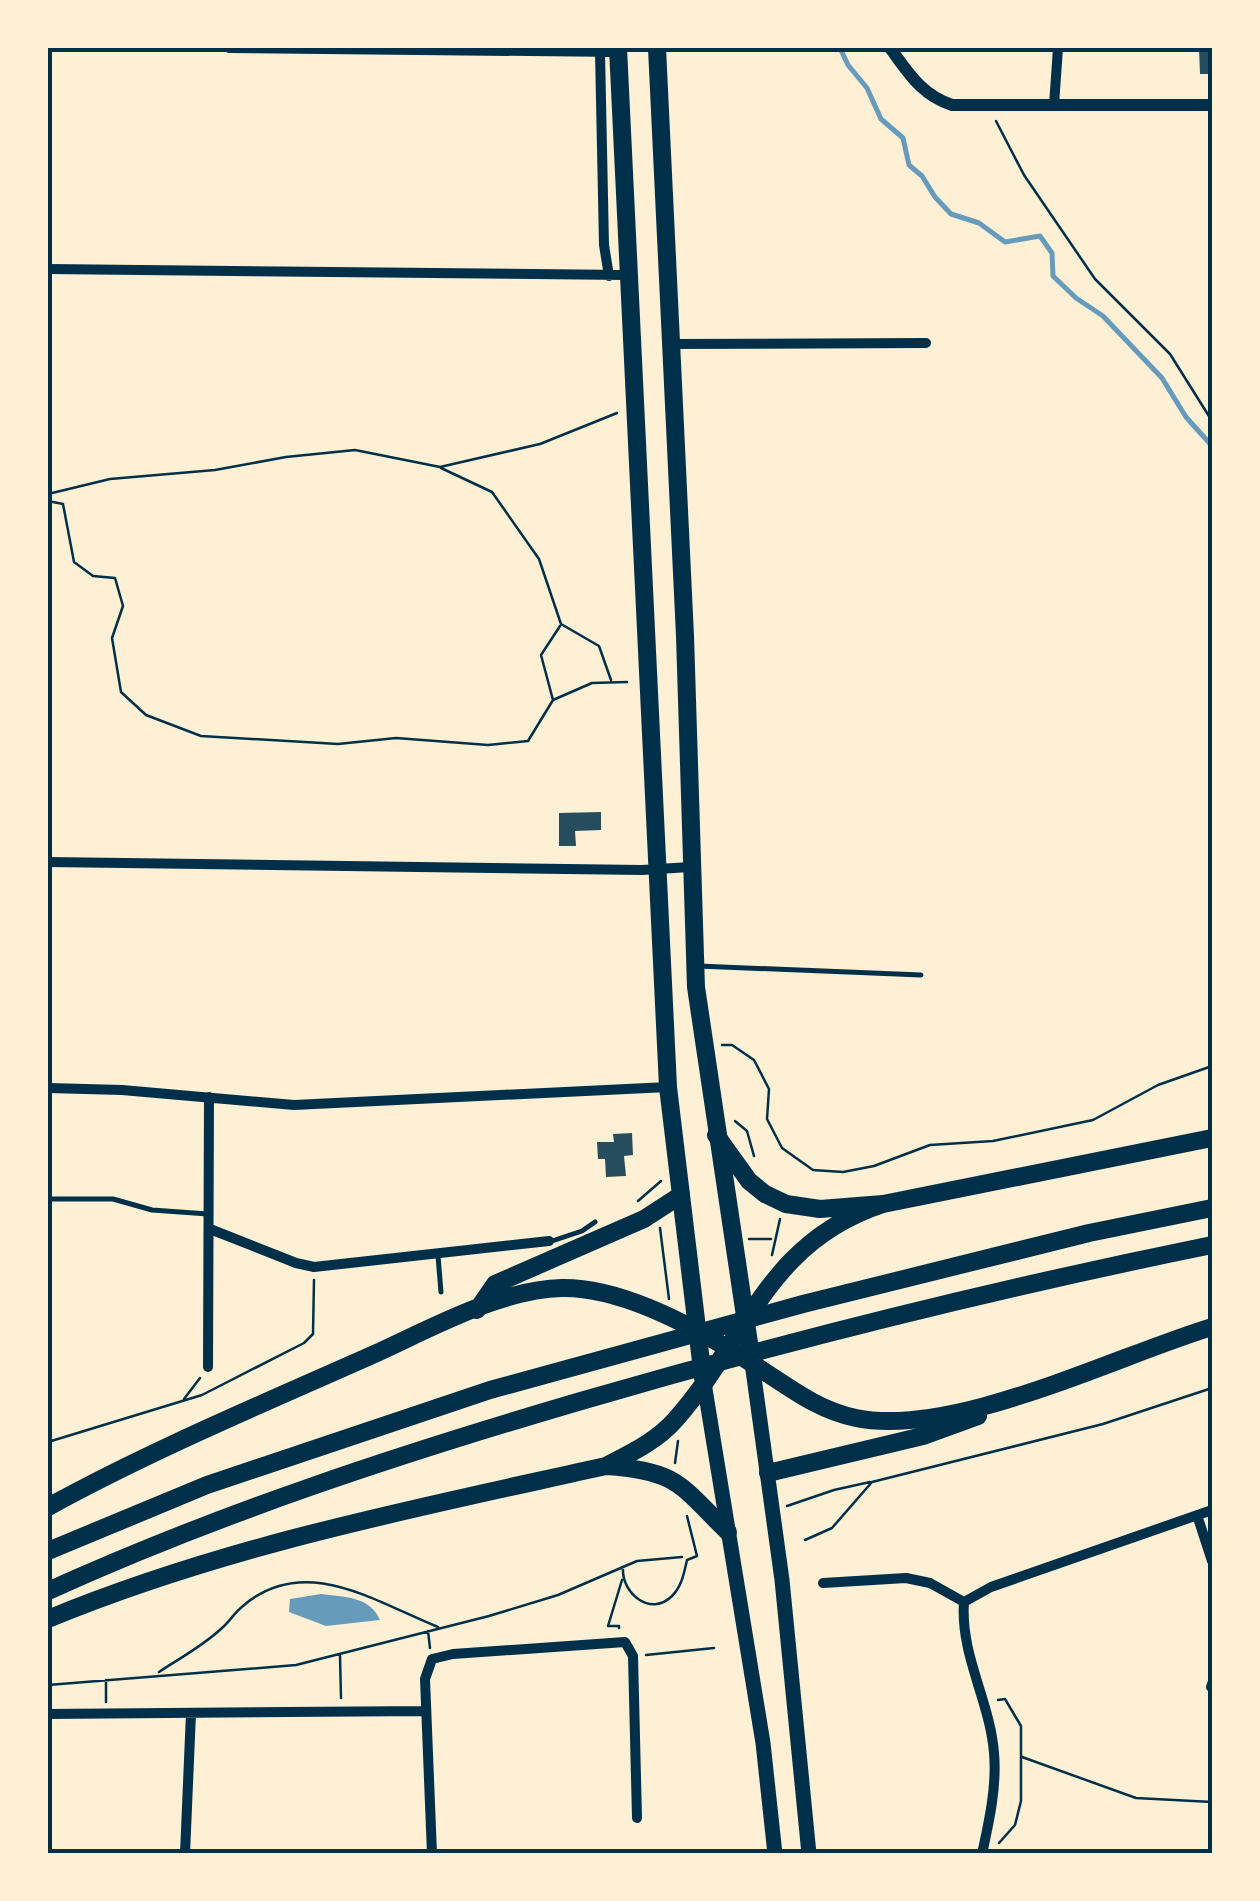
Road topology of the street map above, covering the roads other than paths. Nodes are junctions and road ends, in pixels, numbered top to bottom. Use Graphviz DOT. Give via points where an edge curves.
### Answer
graph roads {
  1 [pos="229,48"];
  2 [pos="657,48"];
  3 [pos="890,48"];
  4 [pos="1058,48"];
  5 [pos="612,50"];
  6 [pos="1212,105"];
  7 [pos="1054,106"];
  8 [pos="48,268"];
  9 [pos="618,275"];
  10 [pos="926,343"];
  11 [pos="670,344"];
  12 [pos="48,862"];
  13 [pos="690,868"];
  14 [pos="655,870"];
  15 [pos="695,966"];
  16 [pos="921,975"];
  17 [pos="668,1087"];
  18 [pos="48,1088"];
  19 [pos="209,1097"];
  20 [pos="716,1135"];
  21 [pos="1212,1138"];
  22 [pos="680,1195"];
  23 [pos="48,1198"];
  24 [pos="883,1204"];
  25 [pos="1212,1208"];
  26 [pos="210,1214"];
  27 [pos="595,1222"];
  28 [pos="210,1229"];
  29 [pos="549,1241"];
  30 [pos="1212,1245"];
  31 [pos="313,1252"];
  32 [pos="438,1253"];
  33 [pos="314,1266"];
  34 [pos="442,1292"];
  35 [pos="477,1310"];
  36 [pos="744,1322"];
  37 [pos="1212,1327"];
  38 [pos="697,1333"];
  39 [pos="727,1353"];
  40 [pos="208,1367"];
  41 [pos="759,1372"];
  42 [pos="702,1391"];
  43 [pos="1028,1392"];
  44 [pos="606,1466"];
  45 [pos="768,1473"];
  46 [pos="48,1507"];
  47 [pos="1212,1510"];
  48 [pos="1197,1515"];
  49 [pos="728,1532"];
  50 [pos="48,1551"];
  51 [pos="1212,1561"];
  52 [pos="824,1582"];
  53 [pos="48,1591"];
  54 [pos="964,1602"];
  55 [pos="48,1619"];
  56 [pos="426,1710"];
  57 [pos="191,1713"];
  58 [pos="48,1714"];
  59 [pos="637,1818"];
  60 [pos="186,1854"];
  61 [pos="432,1854"];
  62 [pos="775,1854"];
  63 [pos="809,1854"];
  64 [pos="982,1854"];
  1 -- 5 [label="street"];
  2 -- 11 [label="highway"];
  3 -- 7 [label="street" via="917,84 952,105"];
  4 -- 7 [label="street"];
  5 -- 9 [label="highway"];
  6 -- 7 [label="street"];
  8 -- 9 [label="street"];
  9 -- 14 [label="highway"];
  10 -- 11 [label="street"];
  11 -- 13 [label="highway"];
  12 -- 14 [label="street"];
  13 -- 14 [label="street"];
  13 -- 15 [label="highway"];
  14 -- 17 [label="highway"];
  15 -- 16 [label="lane"];
  15 -- 20 [label="highway"];
  17 -- 19 [label="street" via="294,1106"];
  17 -- 22 [label="highway"];
  18 -- 19 [label="street"];
  19 -- 26 [label="street"];
  20 -- 24 [label="highway" via="755,1187 786,1204"];
  20 -- 36 [label="highway"];
  21 -- 24 [label="highway"];
  22 -- 35 [label="highway" via="644,1219 495,1284"];
  22 -- 38 [label="highway"];
  23 -- 26 [label="lane" via="113,1199"];
  24 -- 36 [label="highway" via="828,1228 797,1253"];
  25 -- 50 [label="highway" via="1090,1233 490,1390 161,1503"];
  26 -- 28 [label="street"];
  27 -- 29 [label="lane"];
  28 -- 33 [label="street"];
  28 -- 40 [label="street"];
  29 -- 32 [label="street"];
  30 -- 39 [label="highway"];
  31 -- 33 [label="lane"];
  32 -- 33 [label="street"];
  32 -- 34 [label="lane"];
  35 -- 38 [label="highway" via="524,1292 597,1291 664,1311"];
  35 -- 46 [label="highway" via="160,1450"];
  36 -- 39 [label="highway"];
  36 -- 41 [label="highway"];
  37 -- 43 [label="highway"];
  38 -- 39 [label="highway"];
  38 -- 42 [label="highway"];
  39 -- 41 [label="highway"];
  39 -- 42 [label="highway"];
  39 -- 53 [label="highway" via="352,1472"];
  41 -- 43 [label="highway" via="817,1406 872,1421 951,1413"];
  41 -- 45 [label="main road"];
  42 -- 44 [label="highway" via="658,1436"];
  42 -- 49 [label="main road"];
  43 -- 45 [label="highway" via="924,1436"];
  44 -- 49 [label="highway" via="673,1479"];
  44 -- 55 [label="highway" via="274,1542"];
  45 -- 63 [label="main road"];
  47 -- 48 [label="street"];
  48 -- 51 [label="street"];
  48 -- 54 [label="street"];
  49 -- 62 [label="main road"];
  52 -- 54 [label="street" via="906,1578"];
  54 -- 64 [label="street" via="962,1628 994,1753"];
  56 -- 57 [label="street"];
  56 -- 59 [label="street" via="427,1668 440,1656 618,1642 630,1648"];
  56 -- 61 [label="street"];
  57 -- 58 [label="street"];
  57 -- 60 [label="street"];
}
